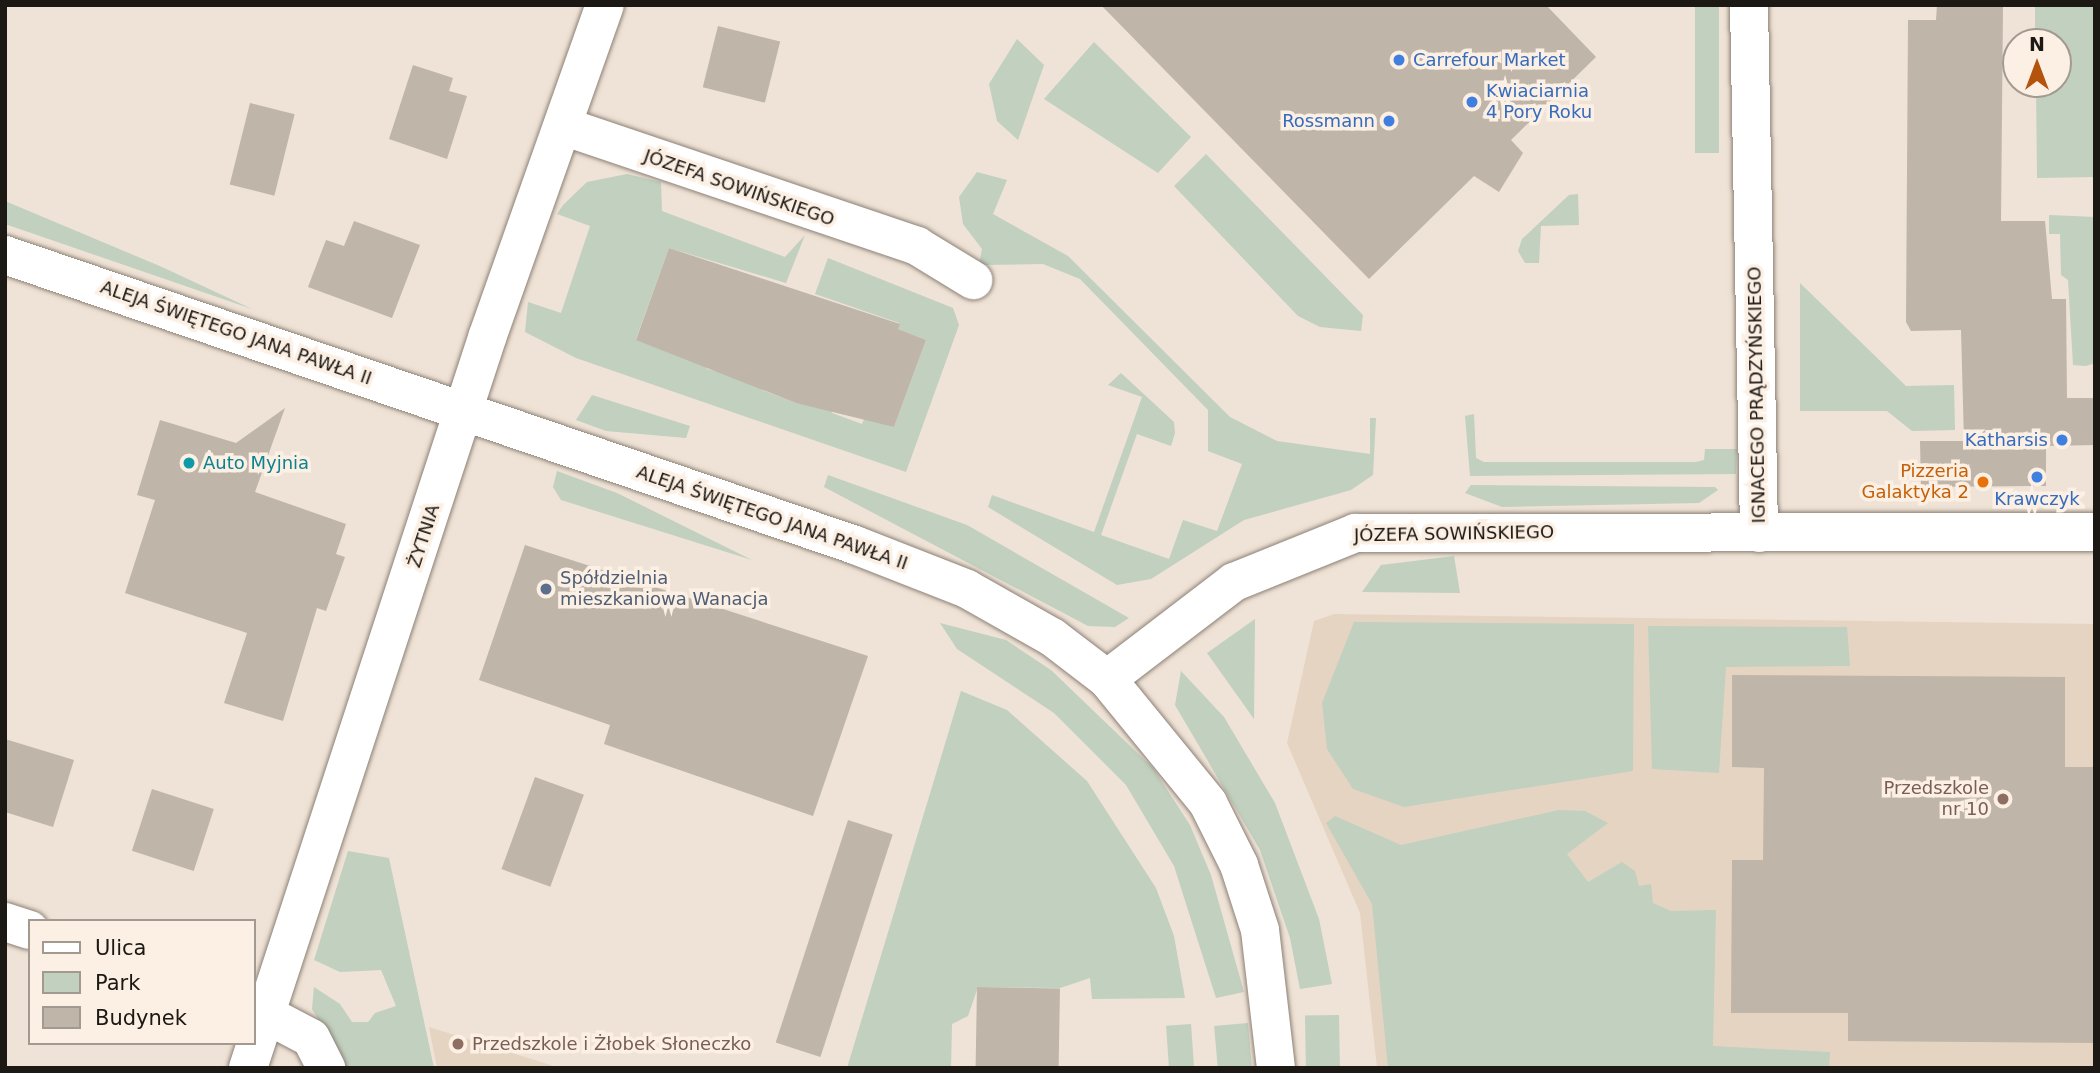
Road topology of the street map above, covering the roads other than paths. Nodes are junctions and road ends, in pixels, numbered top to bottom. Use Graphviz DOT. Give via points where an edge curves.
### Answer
graph roads {
  1 [pos="605,5"];
  2 [pos="1749,5"];
  3 [pos="563,126"];
  4 [pos="5,255"];
  5 [pos="973,280"];
  6 [pos="464,409"];
  7 [pos="2095,532"];
  8 [pos="1759,533"];
  9 [pos="1107,678"];
  10 [pos="5,922"];
  11 [pos="28,929"];
  12 [pos="260,1010"];
  13 [pos="256,1029"];
  14 [pos="253,1045"];
  15 [pos="248,1068"];
  16 [pos="326,1068"];
  17 [pos="1276,1068"];
  1 -- 3 [label="street, ŻYTNIA"];
  2 -- 8 [label="street, IGNACEGO PRĄDZYŃSKIEGO"];
  3 -- 5 [label="street, JÓZEFA SOWIŃSKIEGO" via="917,246"];
  3 -- 6 [label="street, ŻYTNIA"];
  4 -- 6 [label="street, ALEJA ŚWIĘTEGO JANA PAWŁA II"];
  6 -- 9 [label="street, ALEJA ŚWIĘTEGO JANA PAWŁA II" via="967,589 1052,637"];
  6 -- 12 [label="street, ŻYTNIA"];
  7 -- 8 [label="street, IGNACEGO PRĄDZYŃSKIEGO"];
  8 -- 9 [label="street, JÓZEFA SOWIŃSKIEGO" via="1355,533 1234,582"];
  9 -- 17 [label="street, ALEJA ŚWIĘTEGO JANA PAWŁA II" via="1208,803 1239,865 1260,930 1274,1007"];
  10 -- 11 [label="street"];
  12 -- 13 [label="street, ŻYTNIA"];
  12 -- 16 [label="street" via="312,1038"];
  14 -- 15 [label="street, ŻYTNIA"];
}
